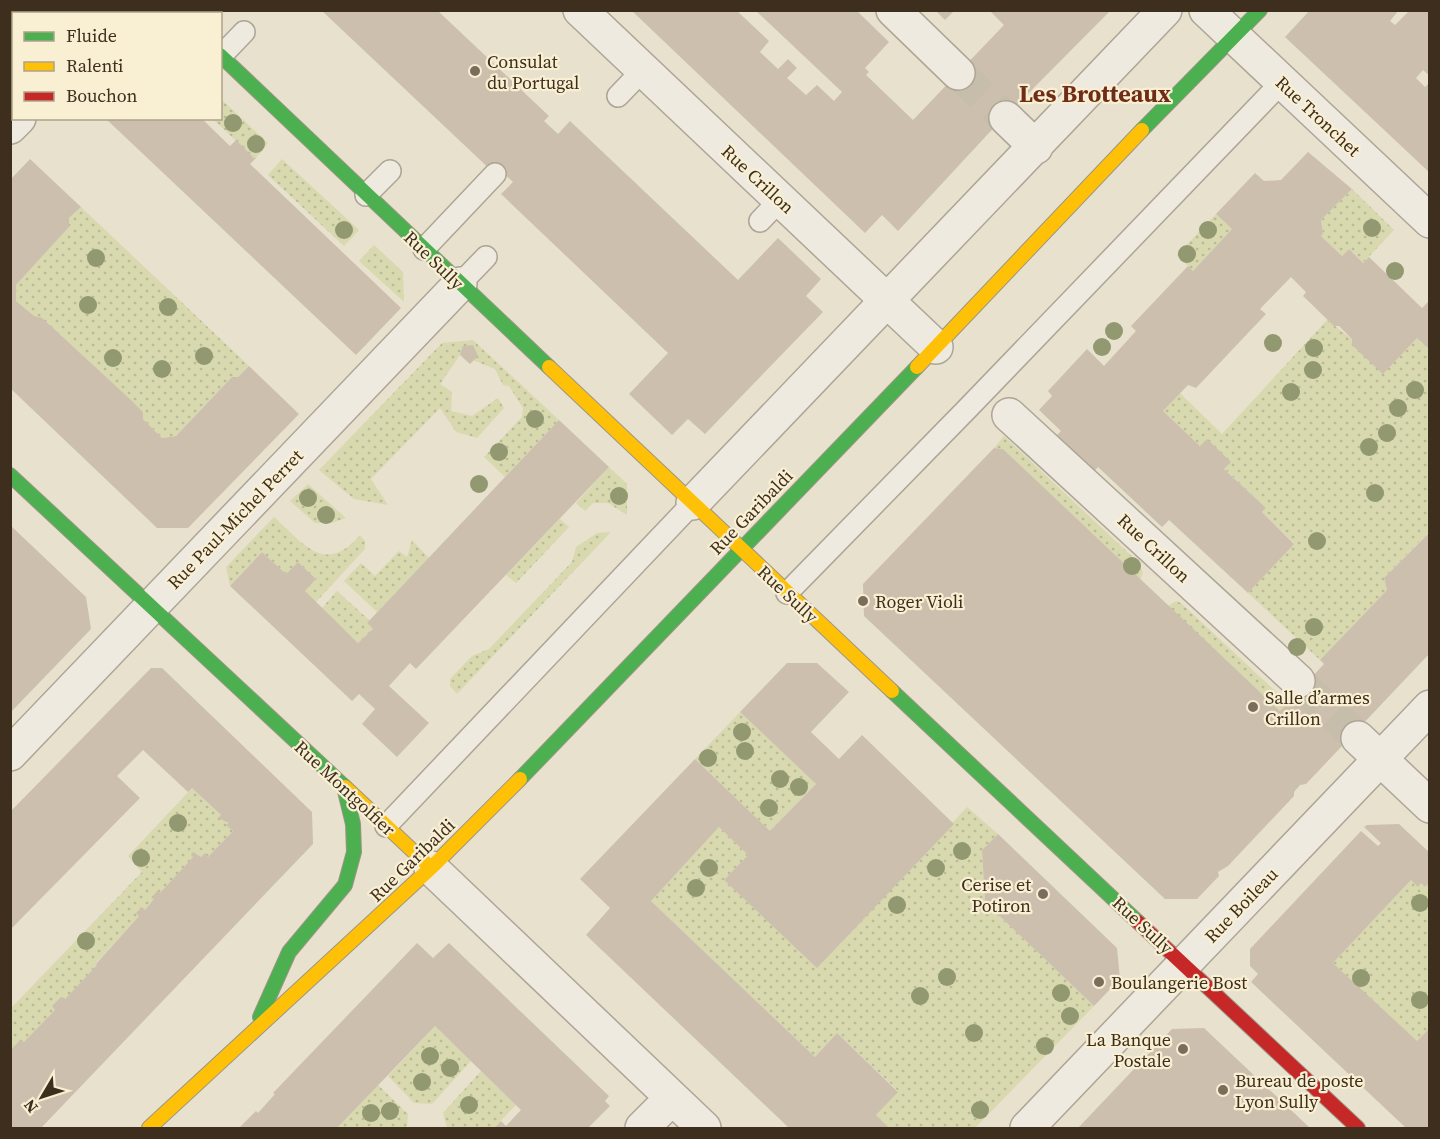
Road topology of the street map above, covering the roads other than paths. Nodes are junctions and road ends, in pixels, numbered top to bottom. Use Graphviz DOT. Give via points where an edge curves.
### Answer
graph roads {
  1 [pos="580,10"];
  2 [pos="893,10"];
  3 [pos="1165,10"];
  4 [pos="1206,10"];
  5 [pos="1260,10"];
  6 [pos="244,32"];
  7 [pos="1233,36"];
  8 [pos="222,55"];
  9 [pos="222,57"];
  10 [pos="642,70"];
  11 [pos="958,73"];
  12 [pos="1282,82"];
  13 [pos="618,96"];
  14 [pos="1006,118"];
  15 [pos="1036,147"];
  16 [pos="390,171"];
  17 [pos="495,174"];
  18 [pos="366,195"];
  19 [pos="1430,221"];
  20 [pos="424,249"];
  21 [pos="486,257"];
  22 [pos="460,284"];
  23 [pos="888,302"];
  24 [pos="936,347"];
  25 [pos="1009,415"];
  26 [pos="10,475"];
  27 [pos="693,503"];
  28 [pos="740,549"];
  29 [pos="787,593"];
  30 [pos="151,607"];
  31 [pos="1298,681"];
  32 [pos="1430,707"];
  33 [pos="1369,748"];
  34 [pos="10,754"];
  35 [pos="344,787"];
  36 [pos="1430,806"];
  37 [pos="386,826"];
  38 [pos="431,868"];
  39 [pos="1184,964"];
  40 [pos="256,1027"];
  41 [pos="672,1098"];
  42 [pos="149,1128"];
  43 [pos="642,1128"];
  44 [pos="704,1128"];
  45 [pos="1027,1128"];
  46 [pos="1358,1128"];
  1 -- 10 [label="street, Rue Crillon"];
  2 -- 11 [label="street"];
  3 -- 15 [label="street"];
  4 -- 7 [label="street, Rue Tronchet"];
  5 -- 7 [label="main road, Rue Garibaldi"];
  6 -- 8 [label="lane"];
  7 -- 12 [label="street, Rue Tronchet"];
  7 -- 24 [label="main road, Rue Garibaldi"];
  9 -- 18 [label="main road, Rue Sully"];
  10 -- 13 [label="lane"];
  10 -- 23 [label="street, Rue Crillon" via="770,211"];
  12 -- 19 [label="street, Rue Tronchet"];
  12 -- 29 [label="lane"];
  14 -- 15 [label="street"];
  15 -- 23 [label="street"];
  16 -- 18 [label="lane"];
  17 -- 20 [label="lane"];
  18 -- 20 [label="main road, Rue Sully"];
  20 -- 22 [label="main road, Rue Sully"];
  21 -- 22 [label="lane"];
  22 -- 27 [label="main road, Rue Sully"];
  22 -- 30 [label="street, Rue Paul-Michel Perret"];
  23 -- 24 [label="street, Rue Crillon"];
  23 -- 27 [label="street"];
  24 -- 28 [label="main road, Rue Garibaldi"];
  25 -- 31 [label="street, Rue Crillon"];
  26 -- 30 [label="main road, Rue Montgolfier"];
  27 -- 28 [label="main road, Rue Sully"];
  27 -- 37 [label="lane"];
  28 -- 29 [label="main road, Rue Sully"];
  28 -- 38 [label="main road, Rue Garibaldi"];
  29 -- 39 [label="main road, Rue Sully"];
  30 -- 34 [label="street, Rue Paul-Michel Perret"];
  30 -- 35 [label="main road, Rue Montgolfier"];
  32 -- 33 [label="street, Rue Boileau"];
  33 -- 36 [label="street"];
  33 -- 39 [label="street, Rue Boileau"];
  35 -- 37 [label="main road, Rue Montgolfier"];
  35 -- 40 [label="main road, Rue Garibaldi" via="353,824 354,852 345,885 288,952"];
  37 -- 38 [label="main road, Rue Montgolfier"];
  38 -- 40 [label="main road, Rue Garibaldi"];
  38 -- 41 [label="street, Rue Montgolfier"];
  39 -- 45 [label="street, Rue Boileau"];
  39 -- 46 [label="main road, Rue Sully"];
  40 -- 42 [label="main road, Rue Garibaldi"];
  41 -- 43 [label="street"];
  41 -- 44 [label="street, Rue Montgolfier"];
}
